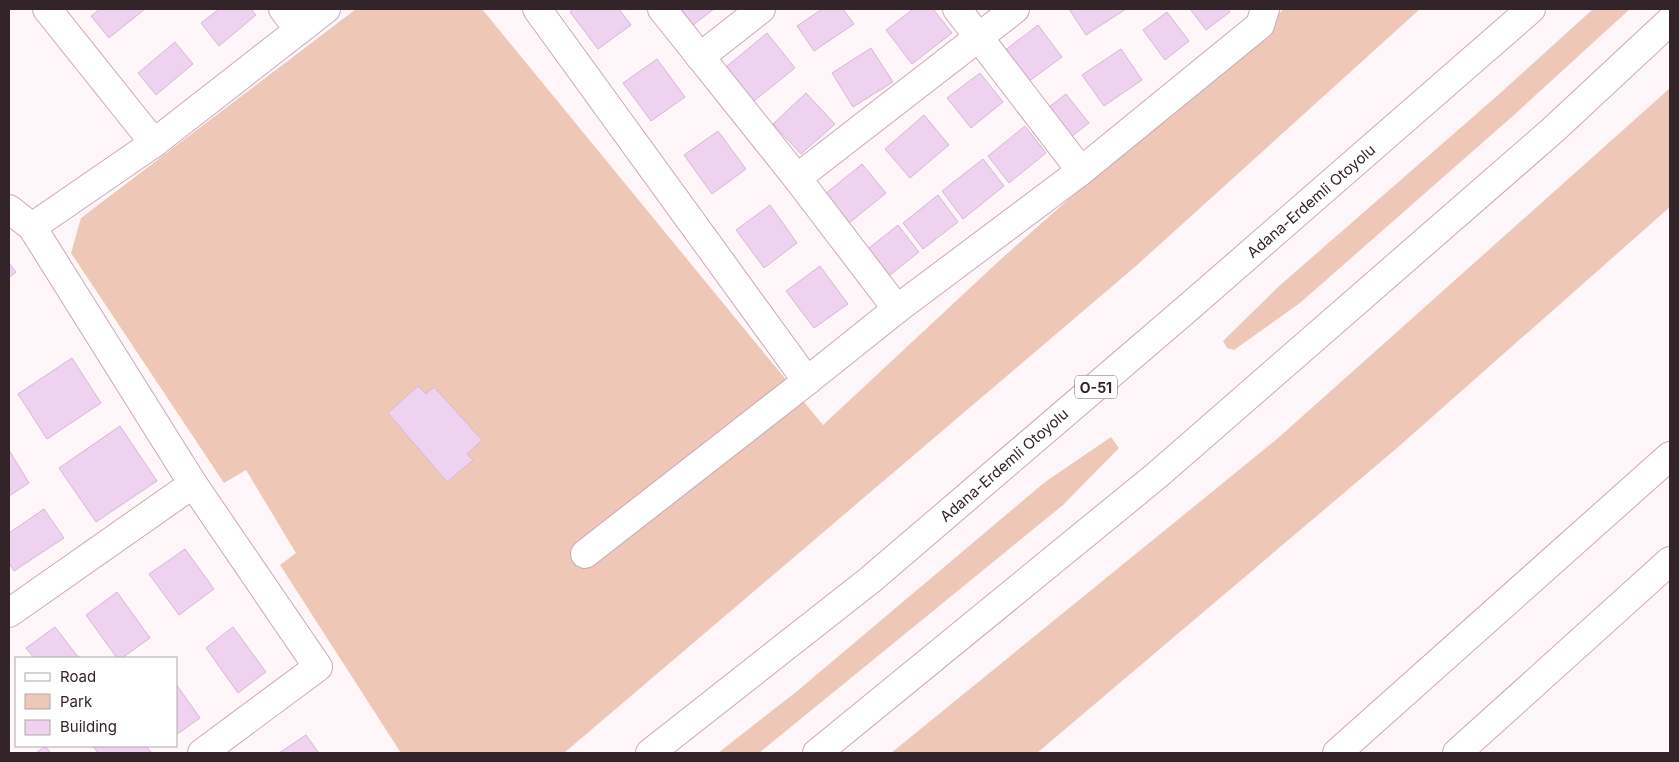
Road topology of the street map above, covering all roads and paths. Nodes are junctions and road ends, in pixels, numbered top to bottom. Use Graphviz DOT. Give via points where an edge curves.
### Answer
graph roads {
  1 [pos="47,9"];
  2 [pos="283,9"];
  3 [pos="326,9"];
  4 [pos="537,9"];
  5 [pos="662,9"];
  6 [pos="761,9"];
  7 [pos="957,9"];
  8 [pos="1015,9"];
  9 [pos="1265,9"];
  10 [pos="1531,9"];
  11 [pos="1670,21"];
  12 [pos="300,30"];
  13 [pos="978,38"];
  14 [pos="700,57"];
  15 [pos="154,143"];
  16 [pos="1081,171"];
  17 [pos="797,178"];
  18 [pos="9,209"];
  19 [pos="32,227"];
  20 [pos="896,309"];
  21 [pos="807,381"];
  22 [pos="1670,456"];
  23 [pos="193,484"];
  24 [pos="584,554"];
  25 [pos="1670,560"];
  26 [pos="9,613"];
  27 [pos="202,753"];
  28 [pos="650,753"];
  29 [pos="817,753"];
  30 [pos="1337,753"];
  31 [pos="1457,753"];
  1 -- 15 [label="main road"];
  2 -- 12 [label="main road"];
  3 -- 12 [label="main road"];
  4 -- 21 [label="main road"];
  5 -- 14 [label="main road"];
  6 -- 14 [label="main road"];
  7 -- 13 [label="main road"];
  8 -- 13 [label="main road"];
  9 -- 16 [label="main road" via="1260,25"];
  10 -- 28 [label="main road, Adana-Erdemli Otoyolu / O-51" via="870,580"];
  11 -- 29 [label="main road" via="1553,130 1156,476"];
  12 -- 15 [label="main road"];
  13 -- 16 [label="main road"];
  13 -- 17 [label="main road"];
  14 -- 17 [label="main road"];
  15 -- 19 [label="main road"];
  16 -- 20 [label="main road"];
  17 -- 20 [label="main road"];
  18 -- 19 [label="main road"];
  19 -- 23 [label="main road"];
  20 -- 21 [label="main road"];
  21 -- 24 [label="main road"];
  22 -- 30 [label="main road"];
  23 -- 26 [label="main road"];
  23 -- 27 [label="main road" via="318,666"];
  25 -- 31 [label="main road"];
}
